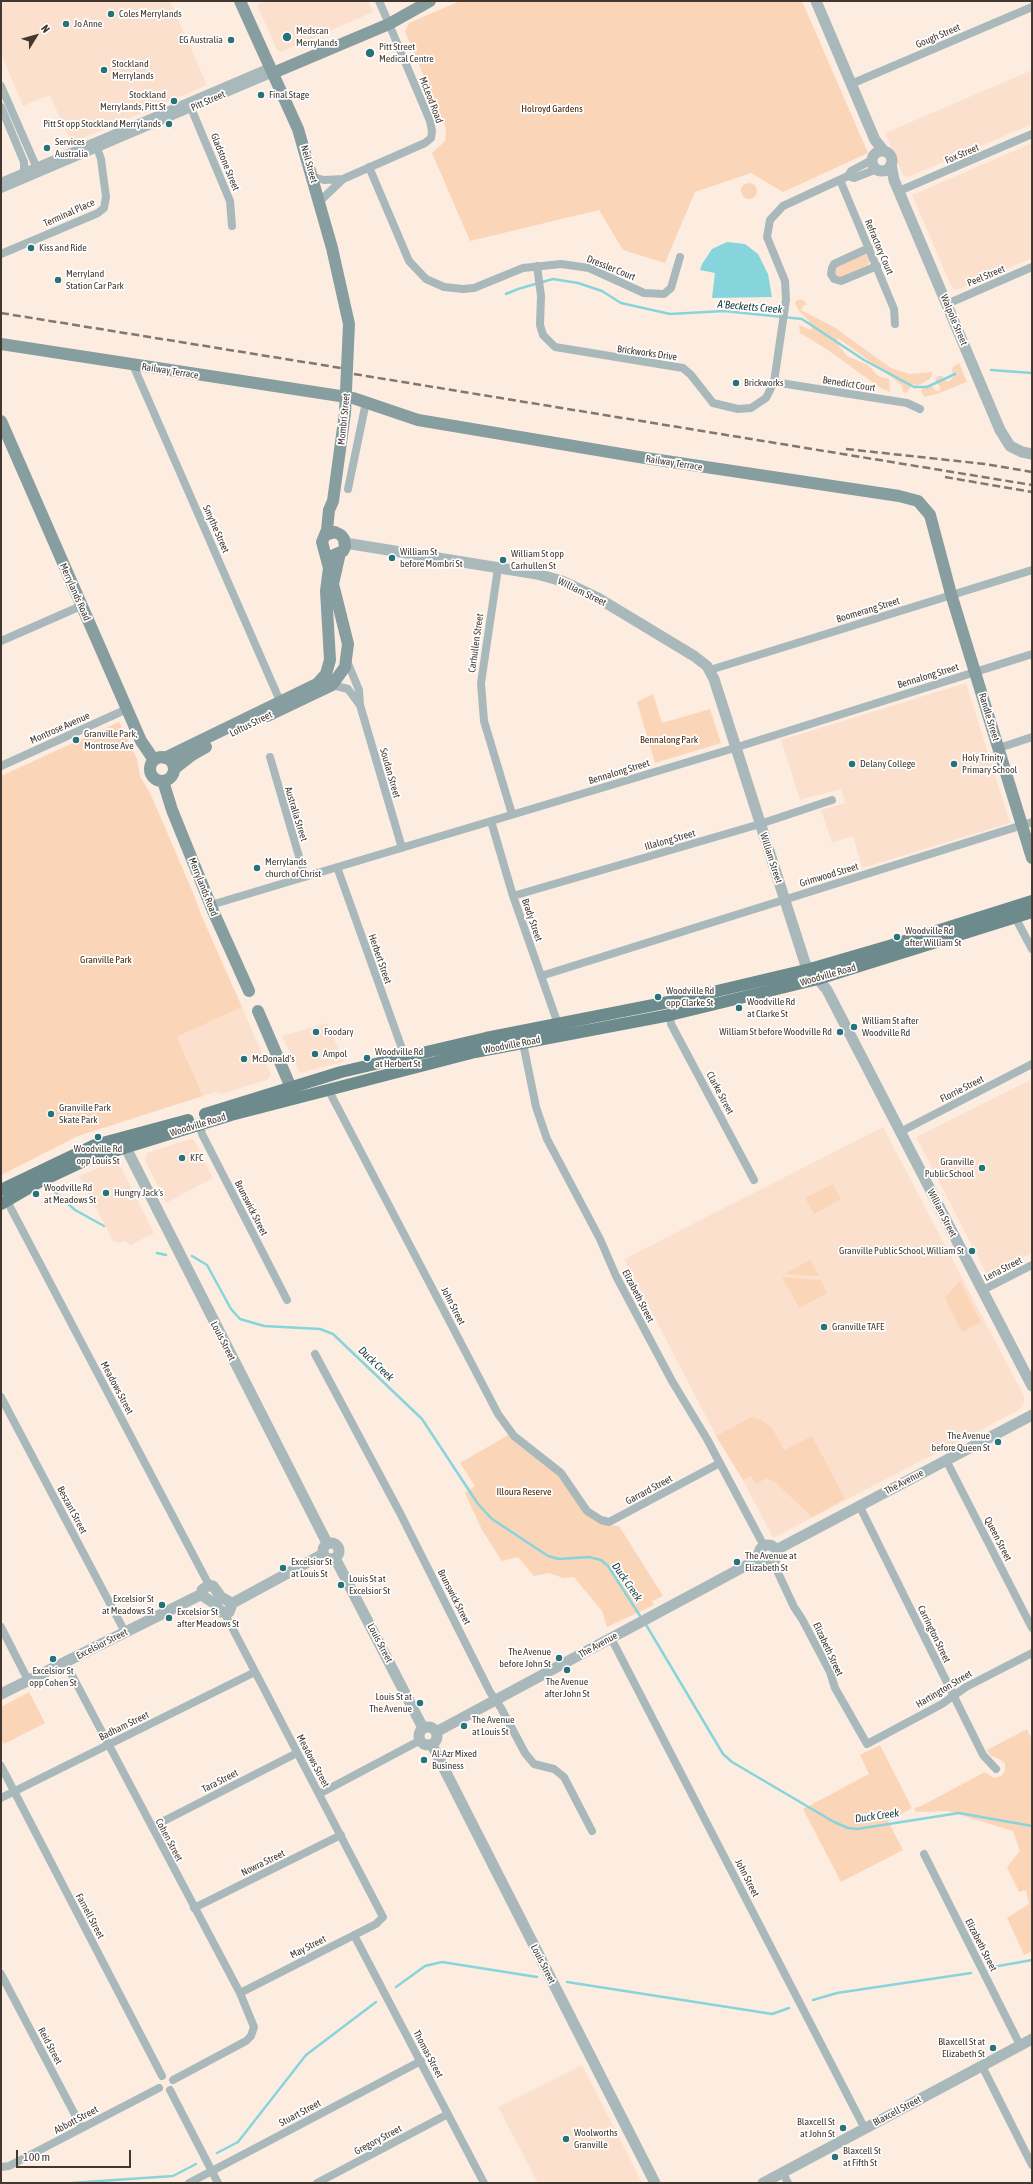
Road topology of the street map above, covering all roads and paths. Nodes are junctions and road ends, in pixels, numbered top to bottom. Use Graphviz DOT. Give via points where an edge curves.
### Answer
graph roads {
  1 [pos="240,1"];
  2 [pos="379,1"];
  3 [pos="430,1"];
  4 [pos="816,1"];
  5 [pos="1032,6"];
  6 [pos="387,20"];
  7 [pos="272,70"];
  8 [pos="851,84"];
  9 [pos="1,86"];
  10 [pos="1,107"];
  11 [pos="191,108"];
  12 [pos="1032,134"];
  13 [pos="96,145"];
  14 [pos="881,161"];
  15 [pos="36,166"];
  16 [pos="369,167"];
  17 [pos="24,172"];
  18 [pos="313,177"];
  19 [pos="343,179"];
  20 [pos="840,180"];
  21 [pos="1,182"];
  22 [pos="1,189"];
  23 [pos="899,191"];
  24 [pos="319,202"];
  25 [pos="232,226"];
  26 [pos="869,248"];
  27 [pos="1,254"];
  28 [pos="680,257"];
  29 [pos="537,266"];
  30 [pos="877,266"];
  31 [pos="1032,268"];
  32 [pos="947,304"];
  33 [pos="895,324"];
  34 [pos="350,336"];
  35 [pos="1,344"];
  36 [pos="133,365"];
  37 [pos="774,382"];
  38 [pos="340,396"];
  39 [pos="353,398"];
  40 [pos="366,402"];
  41 [pos="920,409"];
  42 [pos="1,421"];
  43 [pos="1027,453"];
  44 [pos="348,489"];
  45 [pos="333,502"];
  46 [pos="325,536"];
  47 [pos="342,544"];
  48 [pos="325,552"];
  49 [pos="498,568"];
  50 [pos="1032,570"];
  51 [pos="947,576"];
  52 [pos="951,594"];
  53 [pos="81,606"];
  54 [pos="1,641"];
  55 [pos="1032,654"];
  56 [pos="347,661"];
  57 [pos="710,670"];
  58 [pos="976,672"];
  59 [pos="328,681"];
  60 [pos="280,701"];
  61 [pos="360,704"];
  62 [pos="128,709"];
  63 [pos="1032,737"];
  64 [pos="736,747"];
  65 [pos="999,748"];
  66 [pos="270,757"];
  67 [pos="159,759"];
  68 [pos="1,766"];
  69 [pos="174,769"];
  70 [pos="164,781"];
  71 [pos="832,800"];
  72 [pos="512,814"];
  73 [pos="491,821"];
  74 [pos="760,824"];
  75 [pos="1027,824"];
  76 [pos="402,848"];
  77 [pos="1032,858"];
  78 [pos="338,867"];
  79 [pos="304,877"];
  80 [pos="513,896"];
  81 [pos="784,900"];
  82 [pos="1032,901"];
  83 [pos="211,905"];
  84 [pos="1032,912"];
  85 [pos="1015,917"];
  86 [pos="1032,950"];
  87 [pos="810,969"];
  88 [pos="541,976"];
  89 [pos="818,979"];
  90 [pos="249,991"];
  91 [pos="258,1011"];
  92 [pos="670,1015"];
  93 [pos="558,1024"];
  94 [pos="523,1043"];
  95 [pos="405,1057"];
  96 [pos="1032,1064"];
  97 [pos="328,1089"];
  98 [pos="294,1093"];
  99 [pos="200,1124"];
  100 [pos="900,1132"];
  101 [pos="123,1142"];
  102 [pos="754,1180"];
  103 [pos="3,1198"];
  104 [pos="1032,1265"];
  105 [pos="983,1290"];
  106 [pos="287,1300"];
  107 [pos="315,1354"];
  108 [pos="1032,1386"];
  109 [pos="1,1397"];
  110 [pos="1032,1415"];
  111 [pos="946,1460"];
  112 [pos="720,1463"];
  113 [pos="859,1505"];
  114 [pos="587,1511"];
  115 [pos="327,1543"];
  116 [pos="764,1546"];
  117 [pos="776,1550"];
  118 [pos="323,1554"];
  119 [pos="335,1558"];
  120 [pos="760,1558"];
  121 [pos="773,1562"];
  122 [pos="205,1589"];
  123 [pos="231,1604"];
  124 [pos="225,1614"];
  125 [pos="1,1627"];
  126 [pos="1032,1628"];
  127 [pos="125,1632"];
  128 [pos="611,1638"];
  129 [pos="1032,1653"];
  130 [pos="65,1662"];
  131 [pos="255,1672"];
  132 [pos="28,1680"];
  133 [pos="1,1694"];
  134 [pos="953,1695"];
  135 [pos="496,1700"];
  136 [pos="423,1728"];
  137 [pos="436,1732"];
  138 [pos="420,1741"];
  139 [pos="867,1744"];
  140 [pos="108,1745"];
  141 [pos="432,1745"];
  142 [pos="297,1753"];
  143 [pos="1,1766"];
  144 [pos="996,1769"];
  145 [pos="14,1792"];
  146 [pos="319,1794"];
  147 [pos="1,1798"];
  148 [pos="152,1827"];
  149 [pos="592,1831"];
  150 [pos="341,1835"];
  151 [pos="924,1854"];
  152 [pos="194,1908"];
  153 [pos="383,1917"];
  154 [pos="354,1935"];
  155 [pos="1,1974"];
  156 [pos="240,1993"];
  157 [pos="1032,2039"];
  158 [pos="1020,2045"];
  159 [pos="421,2061"];
  160 [pos="982,2066"];
  161 [pos="162,2076"];
  162 [pos="173,2080"];
  163 [pos="159,2088"];
  164 [pos="170,2090"];
  165 [pos="448,2114"];
  166 [pos="82,2128"];
  167 [pos="865,2129"];
  168 [pos="1032,2165"];
  169 [pos="1,2167"];
  170 [pos="212,2171"];
  171 [pos="782,2172"];
  172 [pos="189,2183"];
  173 [pos="218,2183"];
  174 [pos="317,2183"];
  175 [pos="484,2183"];
  176 [pos="655,2183"];
  177 [pos="763,2183"];
  178 [pos="788,2183"];
  1 -- 7 [label="main road, Neil Street"];
  2 -- 6 [label="street, McLeod Road"];
  3 -- 6 [label="main road, Pitt Street" via="412,9 409,14"];
  4 -- 8 [label="street, Walpole Street"];
  5 -- 8 [label="street, Gough Street"];
  6 -- 7 [label="main road, Pitt Street"];
  6 -- 16 [label="street, McLeod Road" via="430,121 432,135 425,143"];
  7 -- 11 [label="street, Pitt Street"];
  7 -- 13 [label="street, Pitt Street"];
  7 -- 18 [label="main road, Neil Street" via="298,129"];
  8 -- 14 [label="street, Walpole Street" via="875,140"];
  9 -- 15 [label="street"];
  10 -- 17 [label="street" via="24,162"];
  11 -- 13 [label="street, Pitt Street"];
  11 -- 25 [label="street, Gladstone Street" via="230,200"];
  12 -- 23 [label="street, Fox Street"];
  13 -- 15 [label="street, Pitt Street"];
  13 -- 22 [label="street, Pitt Street"];
  13 -- 27 [label="street, Terminal Place" via="106,197 104,208 98,213"];
  14 -- 20 [label="street, Brickworks Drive" via="854,178 848,176"];
  14 -- 23 [label="street, Walpole Street"];
  15 -- 17 [label="street, Pitt Street"];
  16 -- 19 [label="street, McLeod Road"];
  16 -- 29 [label="street, Dressler Court" via="406,255 416,271 426,279 444,287 463,289"];
  17 -- 21 [label="street, Pitt Street"];
  18 -- 19 [label="street, McLeod Road" via="324,180"];
  18 -- 24 [label="main road, Neil Street"];
  19 -- 24 [label="street, McLeod Road"];
  20 -- 26 [label="street, Refractory Court"];
  20 -- 37 [label="street, Brickworks Drive" via="783,206 770,220 767,237 785,281 785,303"];
  23 -- 32 [label="street, Walpole Street"];
  24 -- 34 [label="main road, Neil Street" via="345,305"];
  26 -- 30 [label="street, Refractory Court"];
  26 -- 30 [label="street" via="834,264 831,274 834,279 841,281"];
  28 -- 29 [label="street, Dressler Court" via="671,288 664,294 644,292 589,268 573,264"];
  29 -- 37 [label="street, Brickworks Drive" via="541,296 540,325 543,335 555,347 683,368 711,401 742,410 755,406 769,394"];
  30 -- 33 [label="street, Refractory Court" via="894,309"];
  31 -- 32 [label="street, Peel Street"];
  32 -- 43 [label="street, Walpole Street" via="1000,430 1010,446"];
  34 -- 45 [label="main road, Mombri Street" via="345,413"];
  35 -- 36 [label="main road, Railway Terrace"];
  36 -- 38 [label="main road, Railway Terrace"];
  36 -- 60 [label="street, Smythe Street"];
  37 -- 41 [label="street, Benedict Court" via="907,403"];
  39 -- 40 [label="main road, Railway Terrace"];
  40 -- 44 [label="street, Mombri Street"];
  40 -- 51 [label="main road, Railway Terrace" via="418,420 908,498 922,505 930,515"];
  42 -- 53 [label="main road, Merrylands Road"];
  45 -- 46 [label="main road, Mombri Street" via="329,510"];
  45 -- 47 [label="main road, Mombri Street"];
  46 -- 47 [label="main road" via="332,532"];
  46 -- 48 [label="main road, Mombri Street" via="322,542"];
  47 -- 48 [label="main road" via="332,556"];
  47 -- 49 [label="street, William Street"];
  47 -- 56 [label="main road, Mombri Street" via="334,584 348,644"];
  48 -- 59 [label="main road" via="329,568 326,591 330,660"];
  49 -- 57 [label="street, William Street" via="537,574 574,586 694,656"];
  49 -- 72 [label="street, Carhullen Street" via="481,674 481,691 484,721"];
  50 -- 52 [label="street, Boomerang Street"];
  51 -- 52 [label="main road, Randle Street"];
  52 -- 57 [label="street, Boomerang Street"];
  52 -- 58 [label="main road, Randle Street"];
  53 -- 54 [label="street"];
  53 -- 62 [label="main road, Merrylands Road"];
  55 -- 58 [label="street, Bennalong Street"];
  56 -- 59 [label="main road, Mombri Street" via="345,667"];
  56 -- 61 [label="street, Soudan Street" via="356,681"];
  57 -- 64 [label="street, William Street"];
  58 -- 64 [label="street, Bennalong Street"];
  58 -- 65 [label="main road, Randle Street"];
  59 -- 60 [label="main road, Loftus Street"];
  59 -- 61 [label="street, Soudan Street" via="348,689"];
  59 -- 69 [label="main road, Loftus Street" via="199,751"];
  60 -- 67 [label="main road, Loftus Street"];
  61 -- 76 [label="street, Soudan Street"];
  62 -- 67 [label="main road, Merrylands Road" via="145,749"];
  62 -- 68 [label="street, Montrose Avenue"];
  63 -- 65 [label="street"];
  64 -- 72 [label="street, Bennalong Street"];
  64 -- 74 [label="street, William Street"];
  65 -- 75 [label="main road, Randle Street"];
  66 -- 79 [label="street, Australia Street"];
  67 -- 69 [label="main road" via="171,762"];
  67 -- 70 [label="main road" via="150,767 151,774 156,780"];
  69 -- 70 [label="main road" via="170,778"];
  70 -- 83 [label="main road, Merrylands Road" via="172,810"];
  71 -- 74 [label="street, Illalong Street"];
  72 -- 73 [label="street, Bennalong Street"];
  73 -- 76 [label="street, Bennalong Street"];
  73 -- 80 [label="street, Brady Street"];
  74 -- 80 [label="street, Illalong Street"];
  74 -- 81 [label="street, William Street"];
  75 -- 77 [label="main road, Randle Street"];
  75 -- 81 [label="street, Grimwood Street"];
  76 -- 78 [label="street, Bennalong Street"];
  78 -- 79 [label="street, Bennalong Street"];
  78 -- 95 [label="street, Herbert Street"];
  79 -- 83 [label="street, Bennalong Street"];
  80 -- 88 [label="street, Brady Street"];
  81 -- 87 [label="street, William Street"];
  81 -- 88 [label="street, Grimwood Street"];
  82 -- 87 [label="main road, Woodville Road"];
  83 -- 90 [label="main road, Merrylands Road"];
  84 -- 85 [label="main road, Woodville Road"];
  85 -- 86 [label="street"];
  85 -- 89 [label="main road, Woodville Road"];
  87 -- 89 [label="street, William Street"];
  87 -- 93 [label="main road, Woodville Road" via="679,1000"];
  88 -- 93 [label="street, Brady Street"];
  89 -- 92 [label="main road, Woodville Road"];
  89 -- 100 [label="street, William Street" via="827,990"];
  91 -- 98 [label="main road"];
  92 -- 94 [label="main road, Woodville Road"];
  92 -- 102 [label="street, Clarke Street" via="671,1024"];
  93 -- 95 [label="main road, Woodville Road"];
  94 -- 97 [label="main road, Woodville Road" via="475,1052"];
  94 -- 112 [label="street, Elizabeth Street" via="536,1108 547,1139 672,1381"];
  95 -- 98 [label="main road, Woodville Road" via="326,1076"];
  96 -- 100 [label="street, Florrie Street"];
  97 -- 98 [label="main road, Woodville Road"];
  97 -- 114 [label="street, John Street" via="498,1414 514,1436 561,1473"];
  98 -- 99 [label="main road, Woodville Road"];
  98 -- 101 [label="main road, Woodville Road" via="178,1122"];
  99 -- 101 [label="main road, Woodville Road"];
  99 -- 106 [label="street, Brunswick Street" via="202,1134"];
  100 -- 105 [label="street, William Street"];
  101 -- 103 [label="main road, Woodville Road" via="82,1150"];
  101 -- 115 [label="street, Louis Street"];
  103 -- 122 [label="street, Meadows Street"];
  104 -- 105 [label="street, Lena Street"];
  105 -- 108 [label="street, William Street"];
  107 -- 135 [label="street, Brunswick Street"];
  109 -- 127 [label="street, Beszant Street"];
  110 -- 111 [label="street, The Avenue"];
  111 -- 113 [label="street, The Avenue"];
  111 -- 126 [label="street, Queen Street"];
  112 -- 114 [label="street, Garrard Street" via="609,1522"];
  112 -- 116 [label="street, Elizabeth Street"];
  113 -- 117 [label="street, The Avenue"];
  113 -- 134 [label="street, Carrington Street"];
  115 -- 118 [label="street" via="323,1548"];
  115 -- 119 [label="street" via="332,1542 338,1546"];
  116 -- 117 [label="street" via="772,1546"];
  116 -- 120 [label="street" via="760,1550"];
  117 -- 121 [label="street"];
  118 -- 119 [label="street" via="328,1559"];
  118 -- 123 [label="street"];
  119 -- 136 [label="street, Louis Street"];
  120 -- 121 [label="street" via="767,1563"];
  120 -- 128 [label="street, The Avenue"];
  121 -- 139 [label="street, Elizabeth Street" via="794,1607 830,1672 835,1688"];
  122 -- 123 [label="street" via="213,1586 221,1597"];
  122 -- 124 [label="street" via="206,1599"];
  122 -- 127 [label="street, Excelsior Street"];
  123 -- 124 [label="street" via="230,1611"];
  124 -- 131 [label="street, Meadows Street"];
  125 -- 132 [label="street"];
  127 -- 130 [label="street, Excelsior Street"];
  128 -- 135 [label="street, The Avenue"];
  128 -- 167 [label="street, John Street"];
  129 -- 134 [label="street, Hartington Street"];
  130 -- 132 [label="street, Excelsior Street"];
  130 -- 140 [label="street, Cohen Street"];
  131 -- 140 [label="street, Badham Street"];
  131 -- 142 [label="street, Meadows Street"];
  132 -- 133 [label="street, Excelsior Street"];
  134 -- 139 [label="street, Hartington Street" via="942,1704"];
  134 -- 144 [label="street, Carrington Street" via="983,1755"];
  135 -- 137 [label="street, The Avenue"];
  135 -- 149 [label="street, Brunswick Street" via="525,1753 534,1764 554,1769 564,1777"];
  136 -- 137 [label="street" via="429,1727"];
  136 -- 138 [label="street" via="418,1735"];
  137 -- 141 [label="street" via="436,1741"];
  138 -- 141 [label="street" via="426,1746"];
  138 -- 146 [label="street"];
  140 -- 145 [label="street, Badham Street"];
  140 -- 148 [label="street, Cohen Street"];
  141 -- 176 [label="street, Louis Street"];
  142 -- 146 [label="street, Meadows Street"];
  142 -- 148 [label="street, Tara Street"];
  143 -- 145 [label="street, Farnell Street"];
  145 -- 147 [label="street, Badham Street"];
  145 -- 161 [label="street, Farnell Street"];
  146 -- 150 [label="street, Meadows Street"];
  148 -- 152 [label="street, Cohen Street"];
  150 -- 152 [label="street, Nowra Street"];
  150 -- 153 [label="street, Meadows Street"];
  151 -- 158 [label="street, Elizabeth Street"];
  152 -- 156 [label="street, Cohen Street"];
  153 -- 154 [label="street, May Street" via="380,1922"];
  154 -- 156 [label="street, May Street"];
  154 -- 159 [label="street, Thomas Street"];
  155 -- 166 [label="street, Reid Street"];
  156 -- 162 [label="street, Cohen Street" via="254,2027 251,2036"];
  157 -- 158 [label="street, Blaxcell Street"];
  158 -- 160 [label="street, Blaxcell Street"];
  159 -- 165 [label="street, Thomas Street"];
  159 -- 170 [label="street, Stuart Street"];
  160 -- 167 [label="street, Blaxcell Street"];
  160 -- 168 [label="street"];
  161 -- 162 [label="street" via="168,2075"];
  161 -- 163 [label="street" via="158,2082"];
  162 -- 164 [label="street" via="174,2085"];
  163 -- 164 [label="street" via="163,2091"];
  163 -- 166 [label="street, Abbott Street"];
  164 -- 170 [label="street"];
  165 -- 174 [label="street, Gregory Street"];
  165 -- 175 [label="street, Thomas Street"];
  166 -- 169 [label="street, Abbott Street" via="10,2166"];
  167 -- 171 [label="street, Blaxcell Street"];
  170 -- 172 [label="street, Stuart Street"];
  170 -- 173 [label="street"];
  171 -- 177 [label="street, Blaxcell Street"];
  171 -- 178 [label="street"];
}
